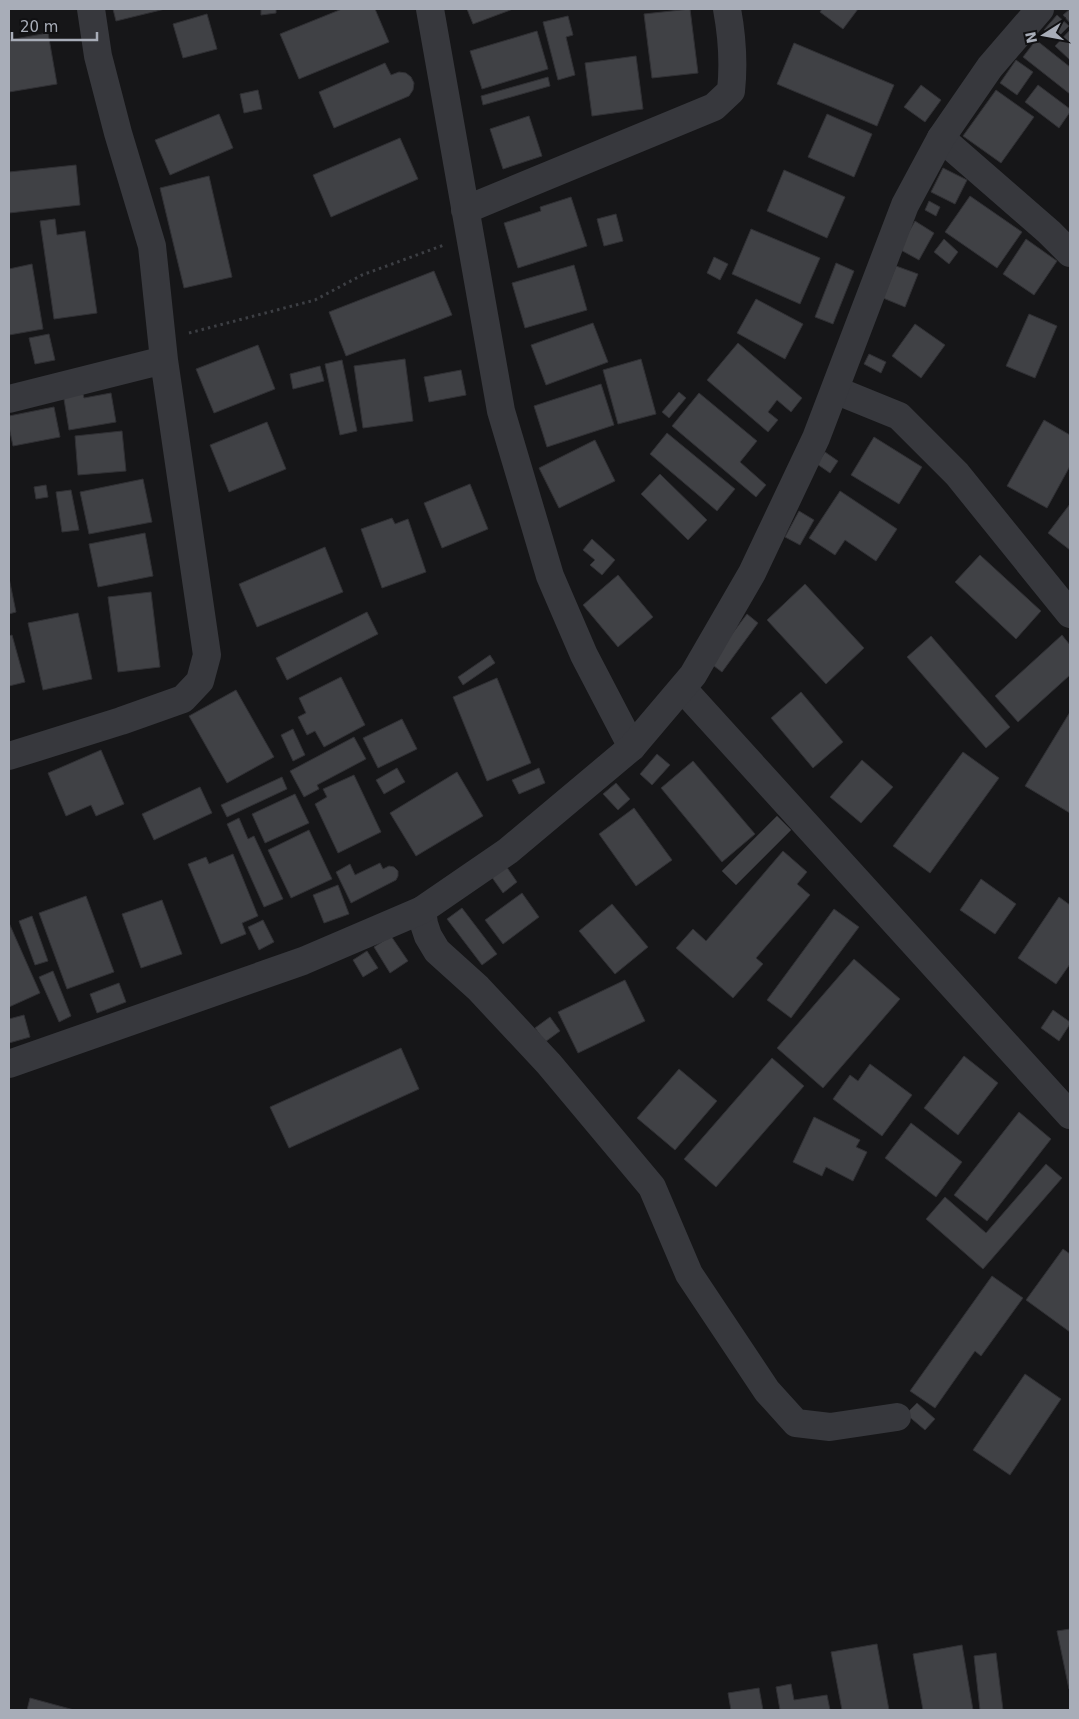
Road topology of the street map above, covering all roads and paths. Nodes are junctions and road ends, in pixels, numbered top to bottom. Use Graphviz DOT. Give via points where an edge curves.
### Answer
graph roads {
  1 [pos="92,9"];
  2 [pos="430,9"];
  3 [pos="727,9"];
  4 [pos="1040,9"];
  5 [pos="941,138"];
  6 [pos="467,223"];
  7 [pos="1070,253"];
  8 [pos="163,350"];
  9 [pos="835,390"];
  10 [pos="9,399"];
  11 [pos="1070,614"];
  12 [pos="683,689"];
  13 [pos="632,747"];
  14 [pos="9,756"];
  15 [pos="422,910"];
  16 [pos="9,1064"];
  17 [pos="1070,1115"];
  18 [pos="897,1417"];
  1 -- 8 [label="street" via="98,56 152,246"];
  2 -- 6 [label="street"];
  3 -- 6 [label="street" via="733,59 731,91 714,107"];
  4 -- 5 [label="street" via="990,67"];
  5 -- 7 [label="street"];
  5 -- 9 [label="street" via="905,205"];
  6 -- 8 [label="path" via="315,300"];
  6 -- 13 [label="street" via="501,411 550,576 584,655"];
  8 -- 10 [label="street"];
  8 -- 14 [label="street" via="207,655 200,681 183,700"];
  9 -- 11 [label="street" via="899,416 957,474"];
  9 -- 12 [label="street" via="816,438 752,572"];
  12 -- 13 [label="street"];
  12 -- 17 [label="street"];
  13 -- 15 [label="street" via="508,851"];
  15 -- 16 [label="street" via="303,961"];
  15 -- 18 [label="street" via="428,936 438,950 549,1064 652,1187 688,1274 767,1391 796,1423 830,1427"];
}
